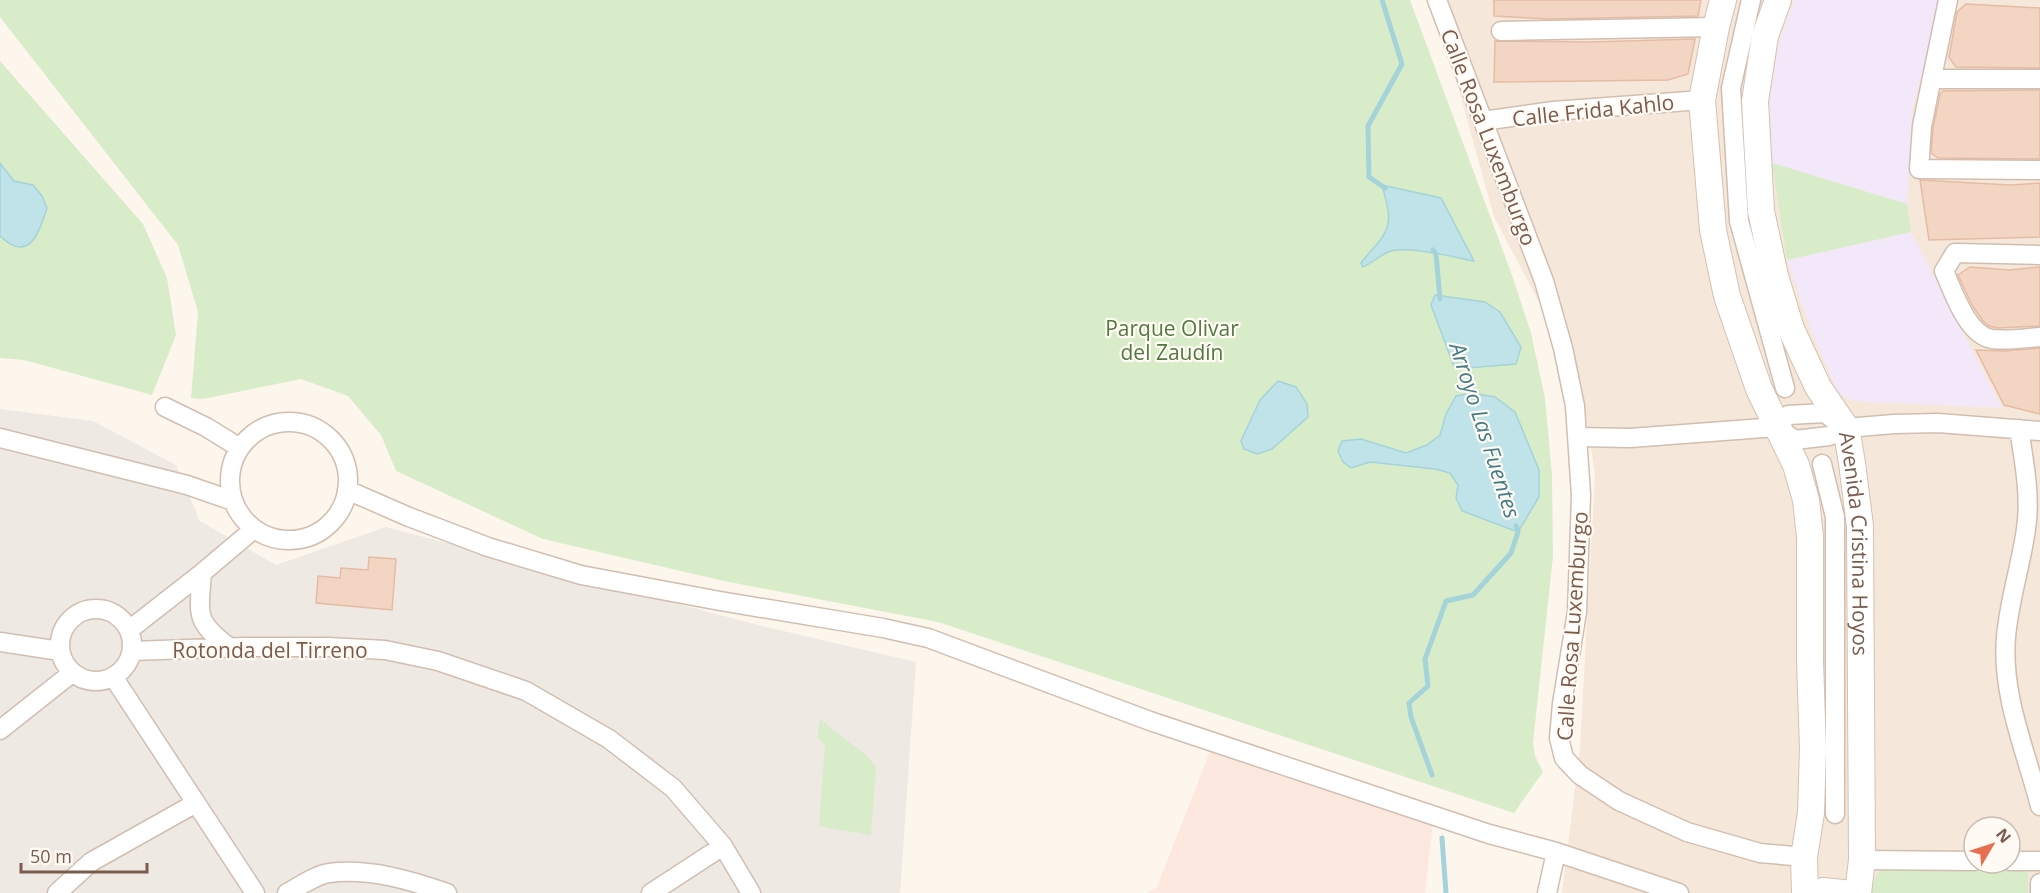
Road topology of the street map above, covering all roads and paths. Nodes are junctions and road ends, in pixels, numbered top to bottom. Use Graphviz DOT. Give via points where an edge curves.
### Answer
graph roads {
  1 [pos="1437,0"];
  2 [pos="1724,0"];
  3 [pos="1751,0"];
  4 [pos="1778,0"];
  5 [pos="1948,0"];
  6 [pos="1716,27"];
  7 [pos="1501,30"];
  8 [pos="1933,79"];
  9 [pos="2040,80"];
  10 [pos="1702,100"];
  11 [pos="1484,121"];
  12 [pos="2040,170"];
  13 [pos="2040,255"];
  14 [pos="2040,337"];
  15 [pos="1785,388"];
  16 [pos="165,407"];
  17 [pos="1777,427"];
  18 [pos="1846,428"];
  19 [pos="2019,429"];
  20 [pos="2040,431"];
  21 [pos="1577,437"];
  22 [pos="0,438"];
  23 [pos="240,448"];
  24 [pos="1822,464"];
  25 [pos="347,490"];
  26 [pos="233,501"];
  27 [pos="254,529"];
  28 [pos="202,573"];
  29 [pos="129,630"];
  30 [pos="0,642"];
  31 [pos="229,647"];
  32 [pos="60,651"];
  33 [pos="132,651"];
  34 [pos="72,673"];
  35 [pos="114,678"];
  36 [pos="0,730"];
  37 [pos="196,803"];
  38 [pos="2040,806"];
  39 [pos="1835,814"];
  40 [pos="723,846"];
  41 [pos="1556,852"];
  42 [pos="1804,857"];
  43 [pos="1862,860"];
  44 [pos="1962,861"];
  45 [pos="2022,861"];
  46 [pos="2040,861"];
  47 [pos="2040,882"];
  48 [pos="57,893"];
  49 [pos="255,893"];
  50 [pos="287,893"];
  51 [pos="447,893"];
  52 [pos="651,893"];
  53 [pos="751,893"];
  54 [pos="1547,893"];
  55 [pos="1679,893"];
  56 [pos="1805,893"];
  57 [pos="1817,893"];
  58 [pos="1844,893"];
  59 [pos="1858,893"];
  60 [pos="2040,893"];
  1 -- 11 [label="street, Calle Rosa Luxemburgo"];
  2 -- 6 [label="street, Avenida Cristina Hoyos"];
  3 -- 15 [label="street" via="1731,88 1739,221"];
  4 -- 18 [label="street, Avenida Cristina Hoyos" via="1765,36 1755,101 1761,211 1791,328 1818,387"];
  5 -- 8 [label="street"];
  6 -- 7 [label="street"];
  6 -- 10 [label="street, Avenida Cristina Hoyos"];
  8 -- 9 [label="street"];
  8 -- 12 [label="street" via="1922,126 1919,169"];
  10 -- 11 [label="street, Calle Frida Kahlo" via="1553,111"];
  10 -- 17 [label="street, Avenida Cristina Hoyos" via="1713,230 1727,296 1759,389"];
  11 -- 21 [label="street, Calle Rosa Luxemburgo" via="1544,280 1575,405"];
  13 -- 14 [label="street" via="1955,253 1944,271 1968,322 1978,333 1991,339"];
  16 -- 23 [label="street"];
  17 -- 18 [label="street" via="1788,415 1825,413"];
  17 -- 21 [label="street" via="1630,438"];
  17 -- 42 [label="street, Avenida Cristina Hoyos" via="1796,465 1806,500 1810,537 1812,760 1811,813"];
  18 -- 19 [label="street" via="1938,423"];
  18 -- 43 [label="street, Avenida Cristina Hoyos" via="1860,526"];
  19 -- 20 [label="street"];
  19 -- 38 [label="street" via="2027,527 2006,638 2008,686"];
  21 -- 42 [label="street, Calle Rosa Luxemburgo" via="1581,495 1577,612 1562,704 1559,738 1564,758 1580,775 1619,801 1687,832 1760,853"];
  22 -- 26 [label="street" via="187,485"];
  23 -- 25 [label="street" via="267,426 284,422 318,430 342,455"];
  23 -- 26 [label="street" via="232,465"];
  24 -- 39 [label="street" via="1835,517"];
  25 -- 27 [label="street" via="333,521 320,532 286,540"];
  25 -- 41 [label="street" via="488,547 582,574 927,638 1150,721 1489,834"];
  26 -- 27 [label="street"];
  27 -- 28 [label="street"];
  28 -- 29 [label="street"];
  28 -- 31 [label="street" via="203,621 209,632"];
  29 -- 32 [label="street" via="113,613 102,609 80,612 63,628"];
  29 -- 33 [label="street"];
  30 -- 32 [label="street"];
  31 -- 33 [label="street, Rotonda del Tirreno"];
  31 -- 40 [label="street, Rotonda del Tirreno" via="385,650 438,661 526,691 609,740 673,788"];
  32 -- 34 [label="street"];
  33 -- 35 [label="street" via="123,671"];
  34 -- 35 [label="street" via="92,682"];
  34 -- 36 [label="street"];
  35 -- 37 [label="street"];
  37 -- 48 [label="street" via="91,862"];
  37 -- 49 [label="street"];
  40 -- 52 [label="street"];
  40 -- 53 [label="street, Rotonda del Tirreno"];
  41 -- 54 [label="street"];
  41 -- 55 [label="street"];
  42 -- 56 [label="street, Avenida Cristina Hoyos"];
  43 -- 44 [label="street"];
  43 -- 59 [label="street, Avenida Cristina Hoyos"];
  45 -- 46 [label="street"];
  47 -- 60 [label="street"];
  50 -- 51 [label="street" via="327,873 371,873"];
  57 -- 58 [label="street"];
}
